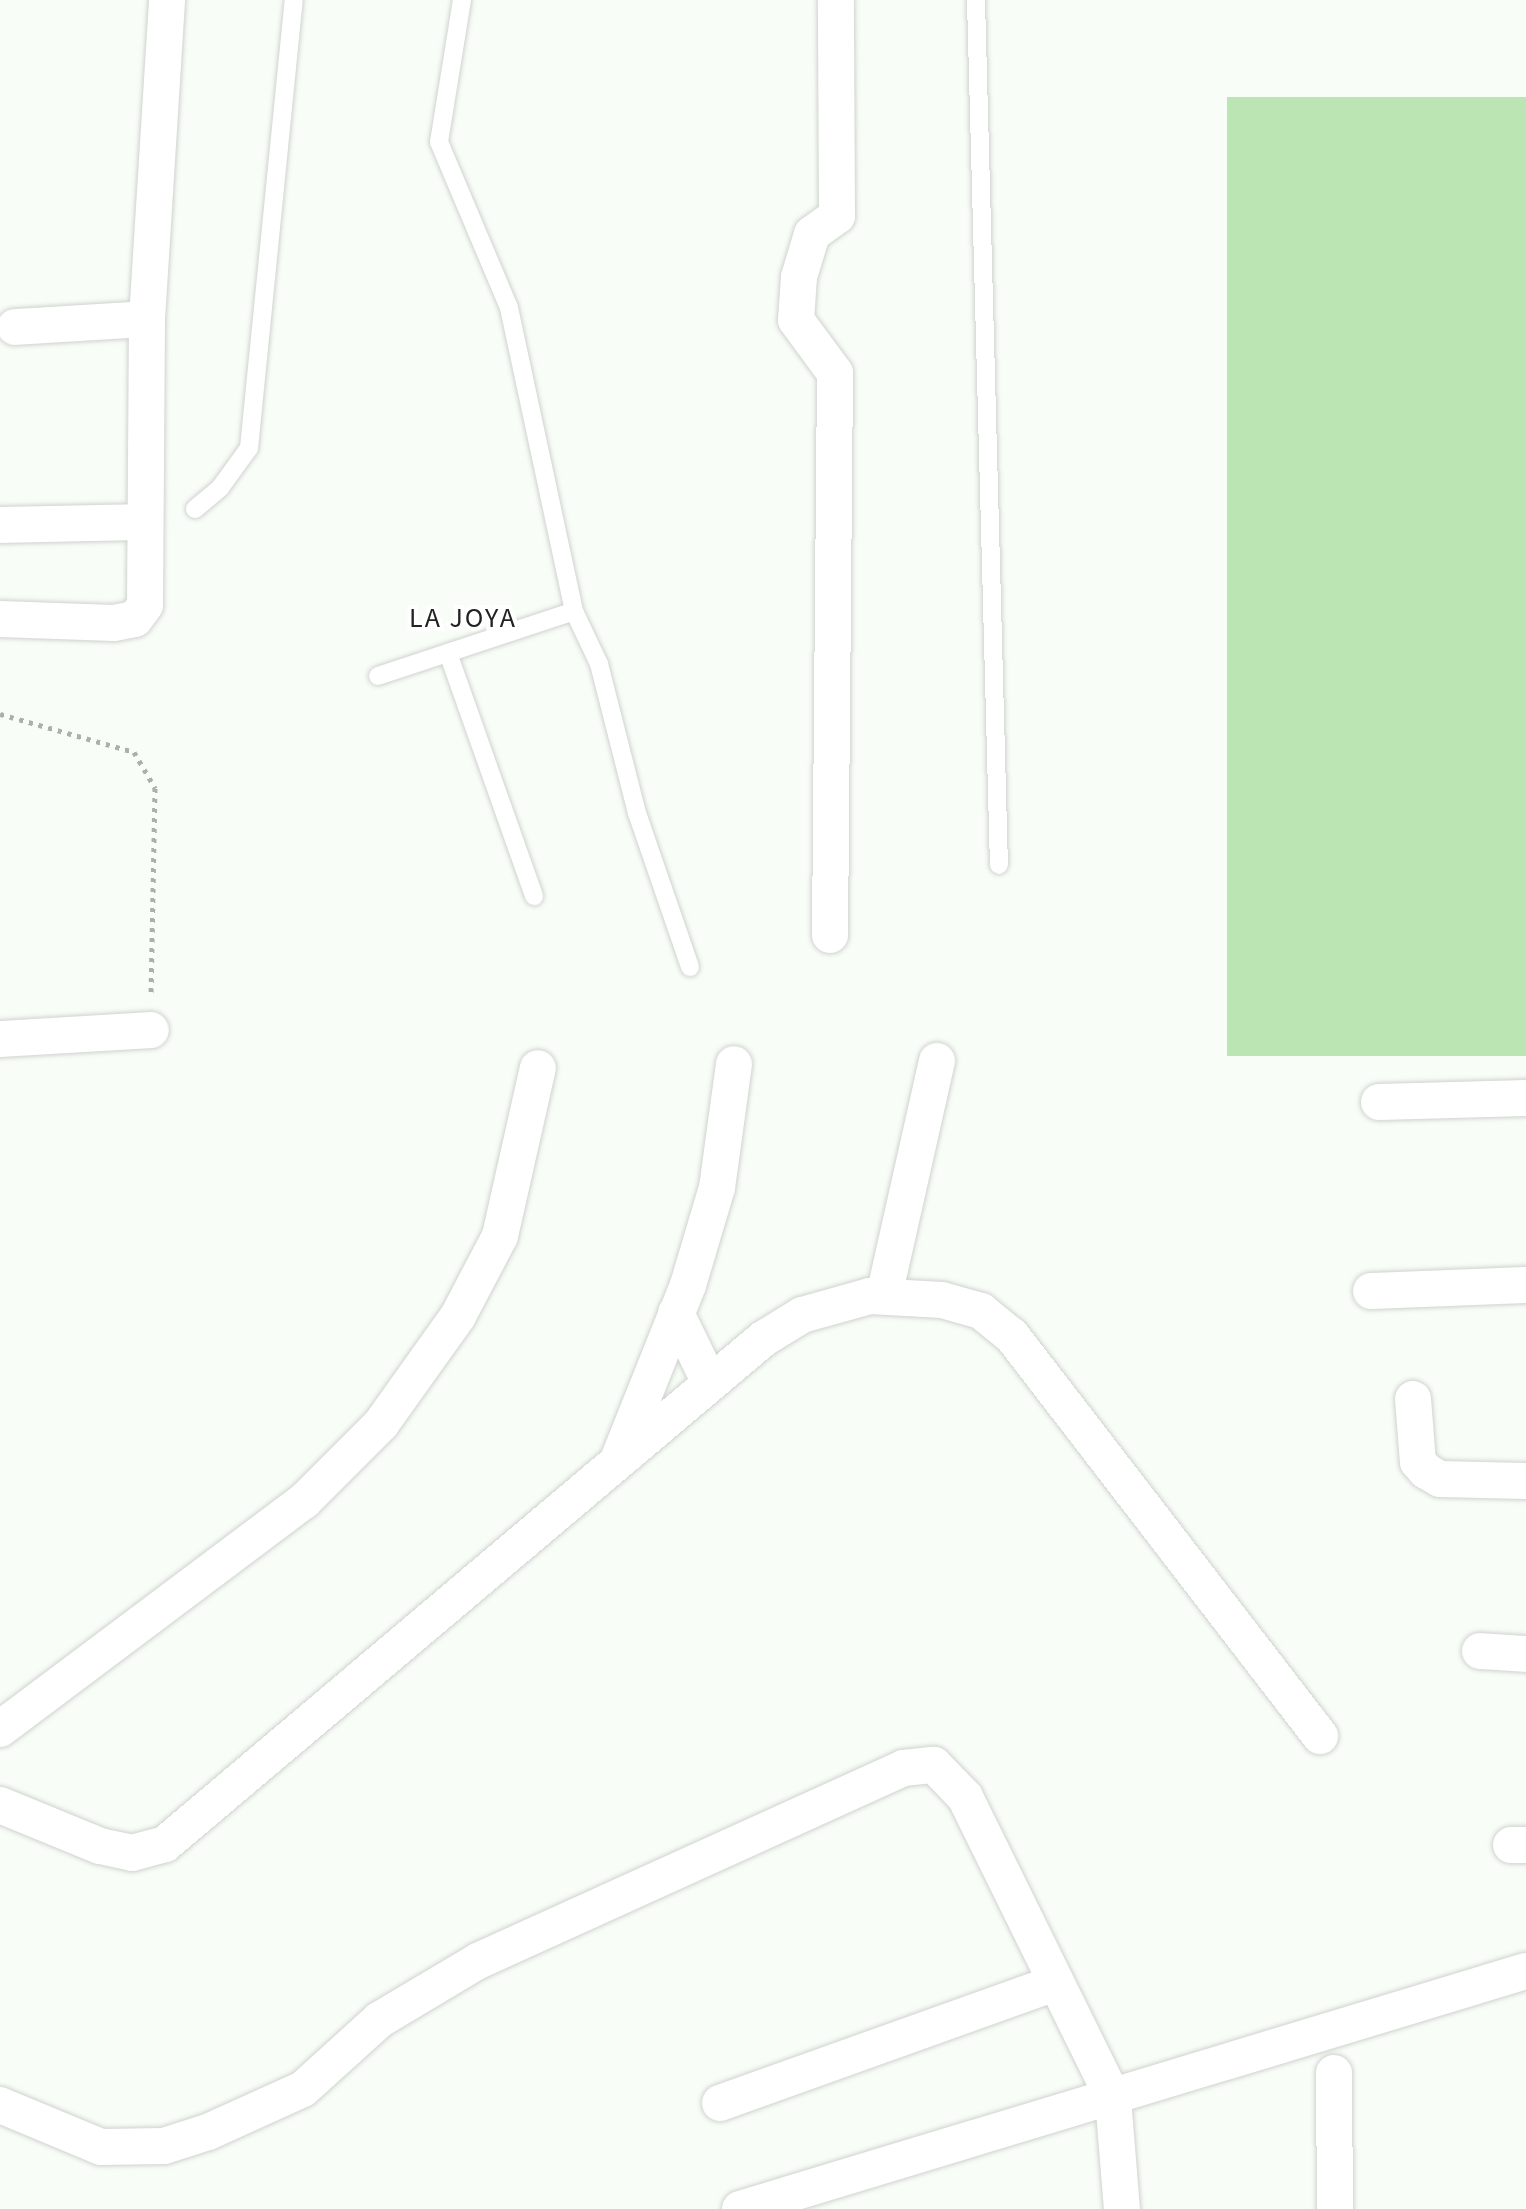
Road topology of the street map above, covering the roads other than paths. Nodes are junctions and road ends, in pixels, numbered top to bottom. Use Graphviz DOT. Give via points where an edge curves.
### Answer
graph roads {
  1 [pos="167,0"];
  2 [pos="294,0"];
  3 [pos="462,0"];
  4 [pos="836,0"];
  5 [pos="976,0"];
  6 [pos="147,319"];
  7 [pos="15,327"];
  8 [pos="195,509"];
  9 [pos="143,522"];
  10 [pos="0,525"];
  11 [pos="574,611"];
  12 [pos="0,619"];
  13 [pos="448,653"];
  14 [pos="378,676"];
  15 [pos="999,865"];
  16 [pos="534,896"];
  17 [pos="830,935"];
  18 [pos="690,967"];
  19 [pos="151,1030"];
  20 [pos="0,1039"];
  21 [pos="937,1061"];
  22 [pos="734,1064"];
  23 [pos="538,1068"];
  24 [pos="1526,1098"];
  25 [pos="1379,1102"];
  26 [pos="1526,1285"];
  27 [pos="1371,1291"];
  28 [pos="884,1296"];
  29 [pos="676,1313"];
  30 [pos="710,1383"];
  31 [pos="1413,1399"];
  32 [pos="617,1464"];
  33 [pos="1526,1481"];
  34 [pos="1480,1651"];
  35 [pos="1526,1654"];
  36 [pos="0,1729"];
  37 [pos="1320,1736"];
  38 [pos="0,1805"];
  39 [pos="1526,1971"];
  40 [pos="1053,1984"];
  41 [pos="1334,2073"];
  42 [pos="1113,2098"];
  43 [pos="720,2103"];
  44 [pos="0,2105"];
  45 [pos="740,2209"];
  46 [pos="1122,2209"];
  47 [pos="1335,2209"];
  1 -- 6 [label="street"];
  2 -- 8 [label="lane" via="249,448 220,488"];
  3 -- 11 [label="lane" via="439,142 509,308"];
  4 -- 17 [label="street" via="837,216 812,234 799,277 796,320 835,373"];
  5 -- 15 [label="lane"];
  6 -- 7 [label="street"];
  6 -- 9 [label="street"];
  9 -- 10 [label="street"];
  9 -- 12 [label="street" via="145,605 135,619"];
  11 -- 13 [label="lane"];
  11 -- 18 [label="lane" via="599,664 637,813"];
  13 -- 14 [label="lane"];
  13 -- 16 [label="lane"];
  19 -- 20 [label="street"];
  21 -- 28 [label="street"];
  22 -- 29 [label="street" via="717,1188"];
  23 -- 36 [label="street" via="500,1236 458,1316 381,1424 304,1501"];
  24 -- 25 [label="street"];
  26 -- 27 [label="street"];
  28 -- 30 [label="street" via="833,1302 802,1315"];
  28 -- 37 [label="street" via="942,1300 981,1311 1012,1336"];
  29 -- 30 [label="street"];
  29 -- 32 [label="street"];
  30 -- 32 [label="street"];
  31 -- 33 [label="street" via="1418,1462 1426,1471 1440,1479"];
  32 -- 38 [label="street" via="165,1844 132,1853 100,1846"];
  34 -- 35 [label="street"];
  39 -- 42 [label="street"];
  40 -- 42 [label="street"];
  40 -- 43 [label="street"];
  40 -- 44 [label="street" via="965,1797 934,1765 903,1768 478,1961 379,2020 303,2089 208,2132 164,2146 101,2147"];
  41 -- 47 [label="street"];
  42 -- 45 [label="street"];
  42 -- 46 [label="street"];
}
